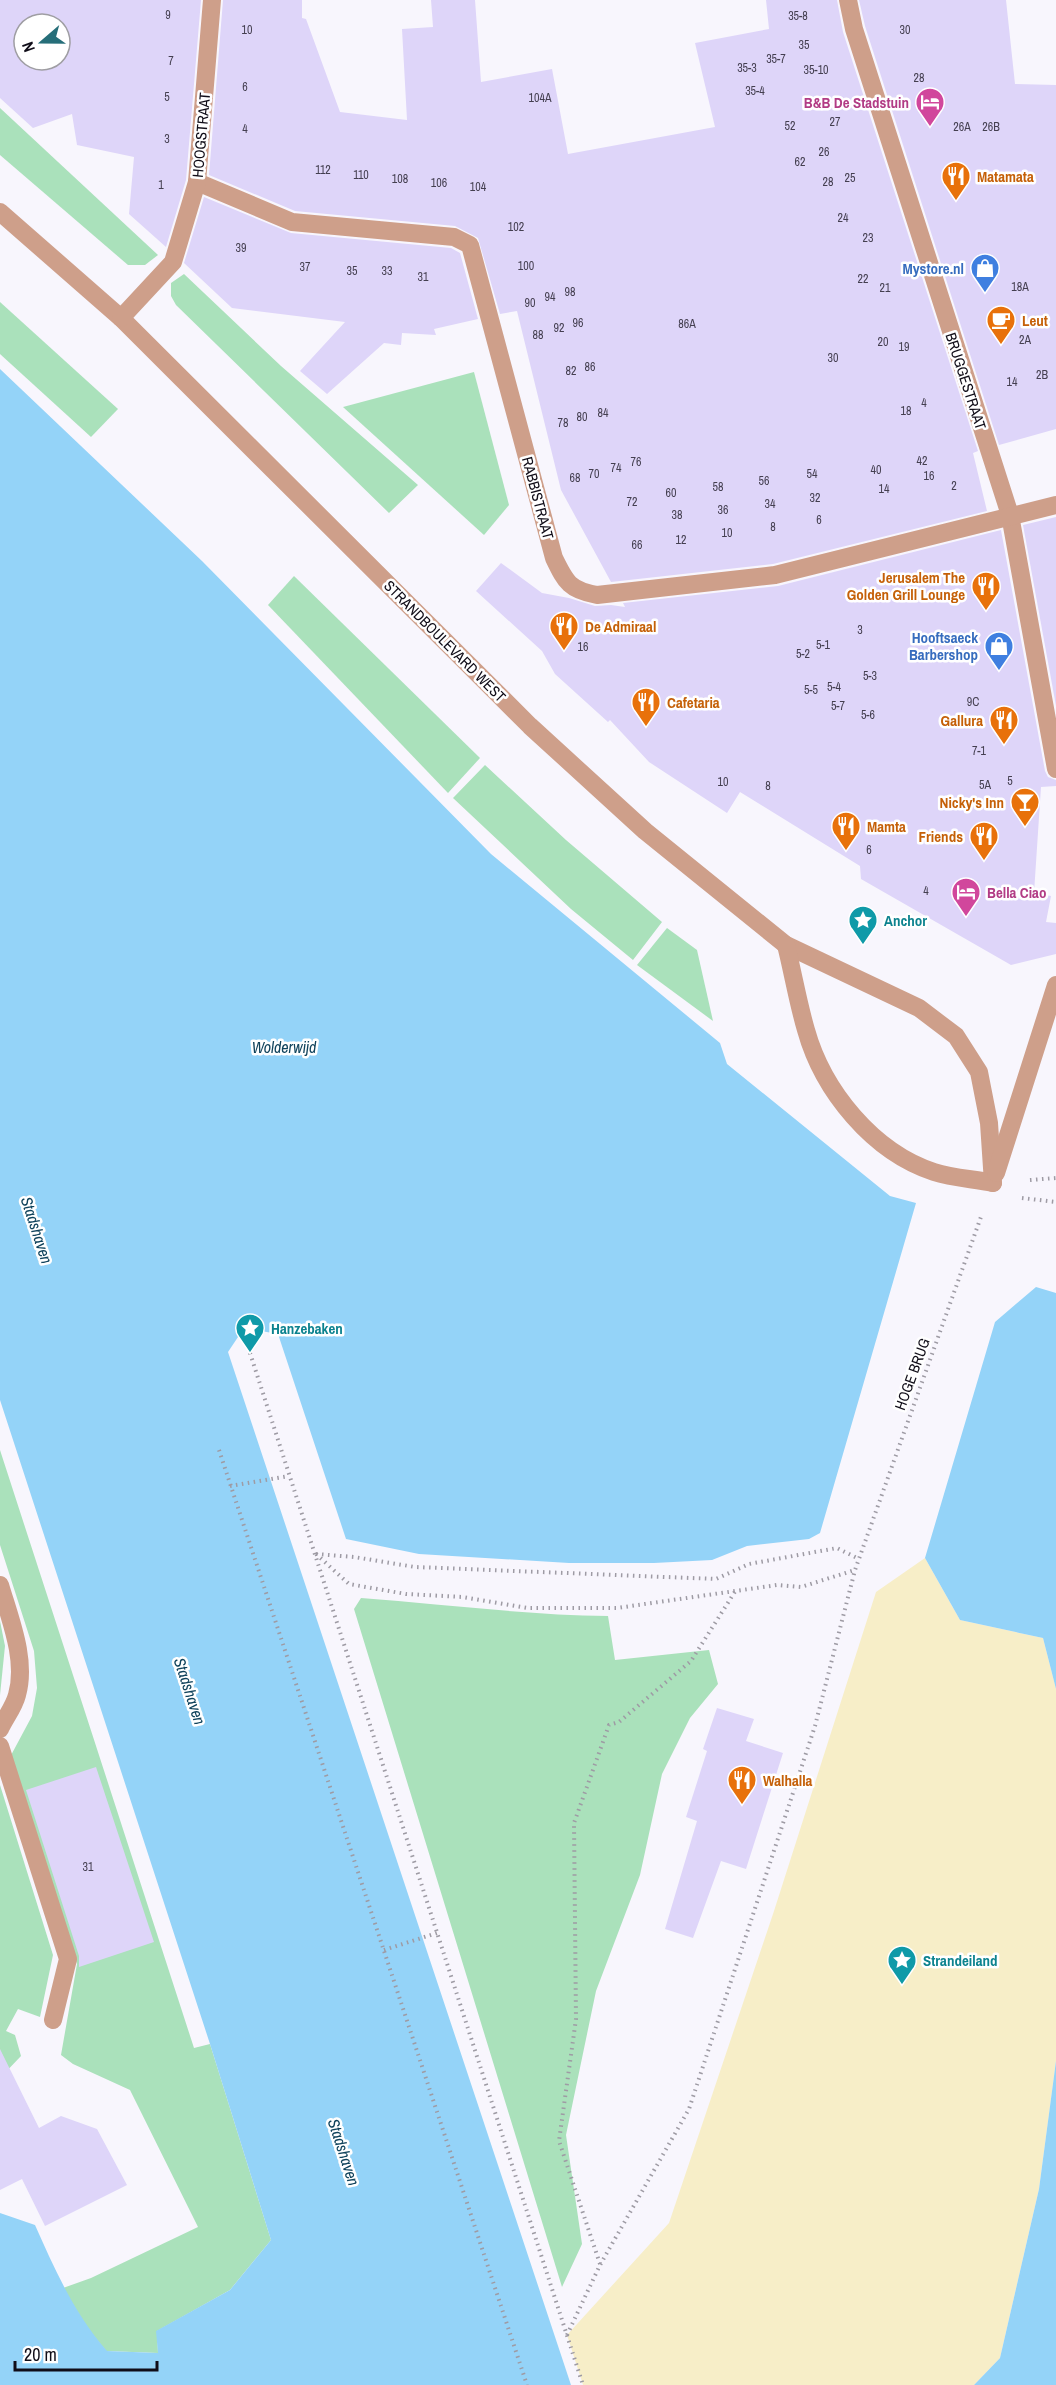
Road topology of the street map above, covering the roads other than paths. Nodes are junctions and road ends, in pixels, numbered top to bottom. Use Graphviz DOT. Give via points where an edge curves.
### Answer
graph roads {
  1 [pos="212,0"];
  2 [pos="848,0"];
  3 [pos="197,182"];
  4 [pos="0,212"];
  5 [pos="121,318"];
  6 [pos="1056,505"];
  7 [pos="1010,516"];
  8 [pos="1056,769"];
  9 [pos="786,945"];
  10 [pos="1056,984"];
  11 [pos="993,1183"];
  12 [pos="0,1585"];
  13 [pos="0,1729"];
  14 [pos="0,1746"];
  15 [pos="53,2020"];
  1 -- 3 [label="street, HOOGSTRAAT"];
  2 -- 7 [label="street, BRUGGESTRAAT" via="854,30"];
  3 -- 5 [label="street, HOOGSTRAAT" via="173,262"];
  3 -- 7 [label="street, RABBISTRAAT" via="292,222 454,237 470,245 554,558 570,587 580,592 597,595 775,575"];
  4 -- 5 [label="street, STRANDBOULEVARD WEST"];
  5 -- 9 [label="street, STRANDBOULEVARD WEST" via="530,726 645,831"];
  6 -- 7 [label="street, RABBISTRAAT"];
  7 -- 8 [label="street, BRUGGESTRAAT"];
  9 -- 11 [label="street" via="806,1032 822,1071 865,1130 897,1156 934,1172"];
  9 -- 11 [label="street, STRANDBOULEVARD WEST" via="919,1008 956,1036 979,1072 989,1123"];
  10 -- 11 [label="street"];
  12 -- 13 [label="street" via="19,1652 20,1674 17,1696"];
  14 -- 15 [label="street" via="68,1959"];
}
